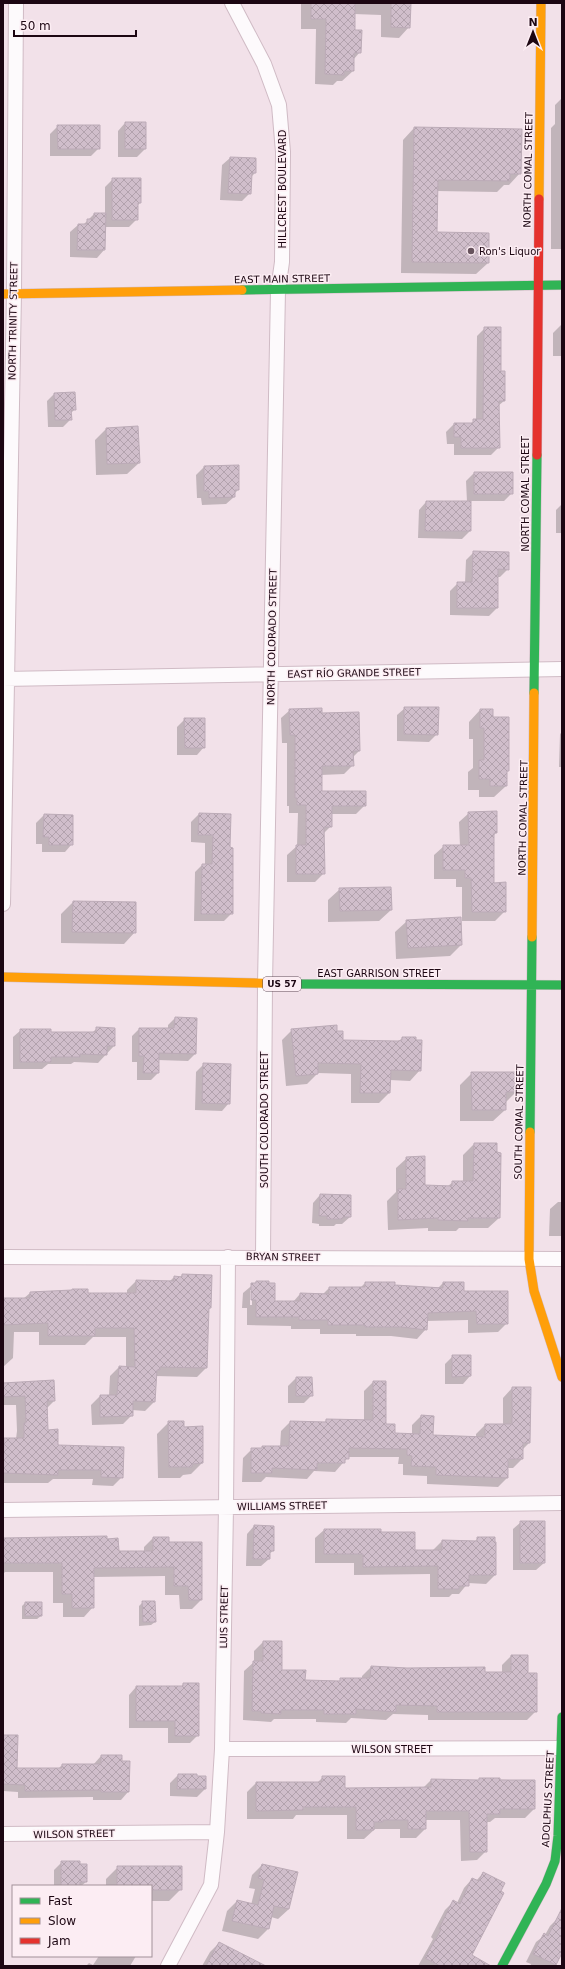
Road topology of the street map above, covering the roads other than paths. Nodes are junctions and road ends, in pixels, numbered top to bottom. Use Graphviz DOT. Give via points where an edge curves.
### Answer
graph roads {
  1 [pos="16,3"];
  2 [pos="232,3"];
  3 [pos="541,3"];
  4 [pos="538,285"];
  5 [pos="562,285"];
  6 [pos="278,290"];
  7 [pos="9,294"];
  8 [pos="535,669"];
  9 [pos="562,669"];
  10 [pos="271,675"];
  11 [pos="5,679"];
  12 [pos="3,904"];
  13 [pos="3,978"];
  14 [pos="265,984"];
  15 [pos="532,985"];
  16 [pos="562,985"];
  17 [pos="3,1257"];
  18 [pos="228,1257"];
  19 [pos="263,1257"];
  20 [pos="529,1259"];
  21 [pos="562,1259"];
  22 [pos="562,1377"];
  23 [pos="562,1503"];
  24 [pos="226,1507"];
  25 [pos="3,1510"];
  26 [pos="562,1717"];
  27 [pos="562,1748"];
  28 [pos="222,1749"];
  29 [pos="217,1832"];
  30 [pos="3,1834"];
  31 [pos="168,1966"];
  32 [pos="502,1966"];
  1 -- 7 [label="street, NORTH TRINITY STREET"];
  2 -- 6 [label="street, HILLCREST BOULEVARD" via="264,64 279,105 283,160 282,262"];
  3 -- 4 [label="street, NORTH COMAL STREET"];
  4 -- 5 [label="street, EAST MAIN STREET"];
  4 -- 6 [label="street, EAST MAIN STREET"];
  4 -- 8 [label="street, NORTH COMAL STREET"];
  6 -- 7 [label="street, EAST MAIN STREET"];
  6 -- 10 [label="street, NORTH COLORADO STREET"];
  7 -- 11 [label="street, NORTH TRINITY STREET"];
  8 -- 9 [label="street, EAST RÍO GRANDE STREET"];
  8 -- 10 [label="street, EAST RÍO GRANDE STREET"];
  8 -- 15 [label="street, NORTH COMAL STREET"];
  10 -- 11 [label="street, EAST RÍO GRANDE STREET"];
  10 -- 14 [label="street, NORTH COLORADO STREET"];
  11 -- 12 [label="street, NORTH TRINITY STREET"];
  13 -- 14 [label="street, EAST GARRISON STREET / US 57"];
  14 -- 15 [label="street, EAST GARRISON STREET / US 57"];
  14 -- 19 [label="street, SOUTH COLORADO STREET"];
  15 -- 16 [label="street, EAST GARRISON STREET / US 57"];
  15 -- 20 [label="street, SOUTH COMAL STREET"];
  17 -- 18 [label="street, BRYAN STREET"];
  18 -- 19 [label="street, BRYAN STREET"];
  18 -- 24 [label="street, LUIS STREET"];
  19 -- 20 [label="street, BRYAN STREET"];
  20 -- 21 [label="street, BRYAN STREET"];
  20 -- 22 [label="street" via="534,1291"];
  23 -- 24 [label="street, WILLIAMS STREET"];
  24 -- 25 [label="street, WILLIAMS STREET"];
  24 -- 28 [label="street, LUIS STREET"];
  26 -- 27 [label="street, ADOLPHUS STREET"];
  27 -- 28 [label="street, WILSON STREET"];
  27 -- 32 [label="street, ADOLPHUS STREET" via="555,1861 546,1884"];
  28 -- 29 [label="street, LUIS STREET"];
  29 -- 30 [label="street, WILSON STREET"];
  29 -- 31 [label="street, LUIS STREET" via="211,1885"];
}
